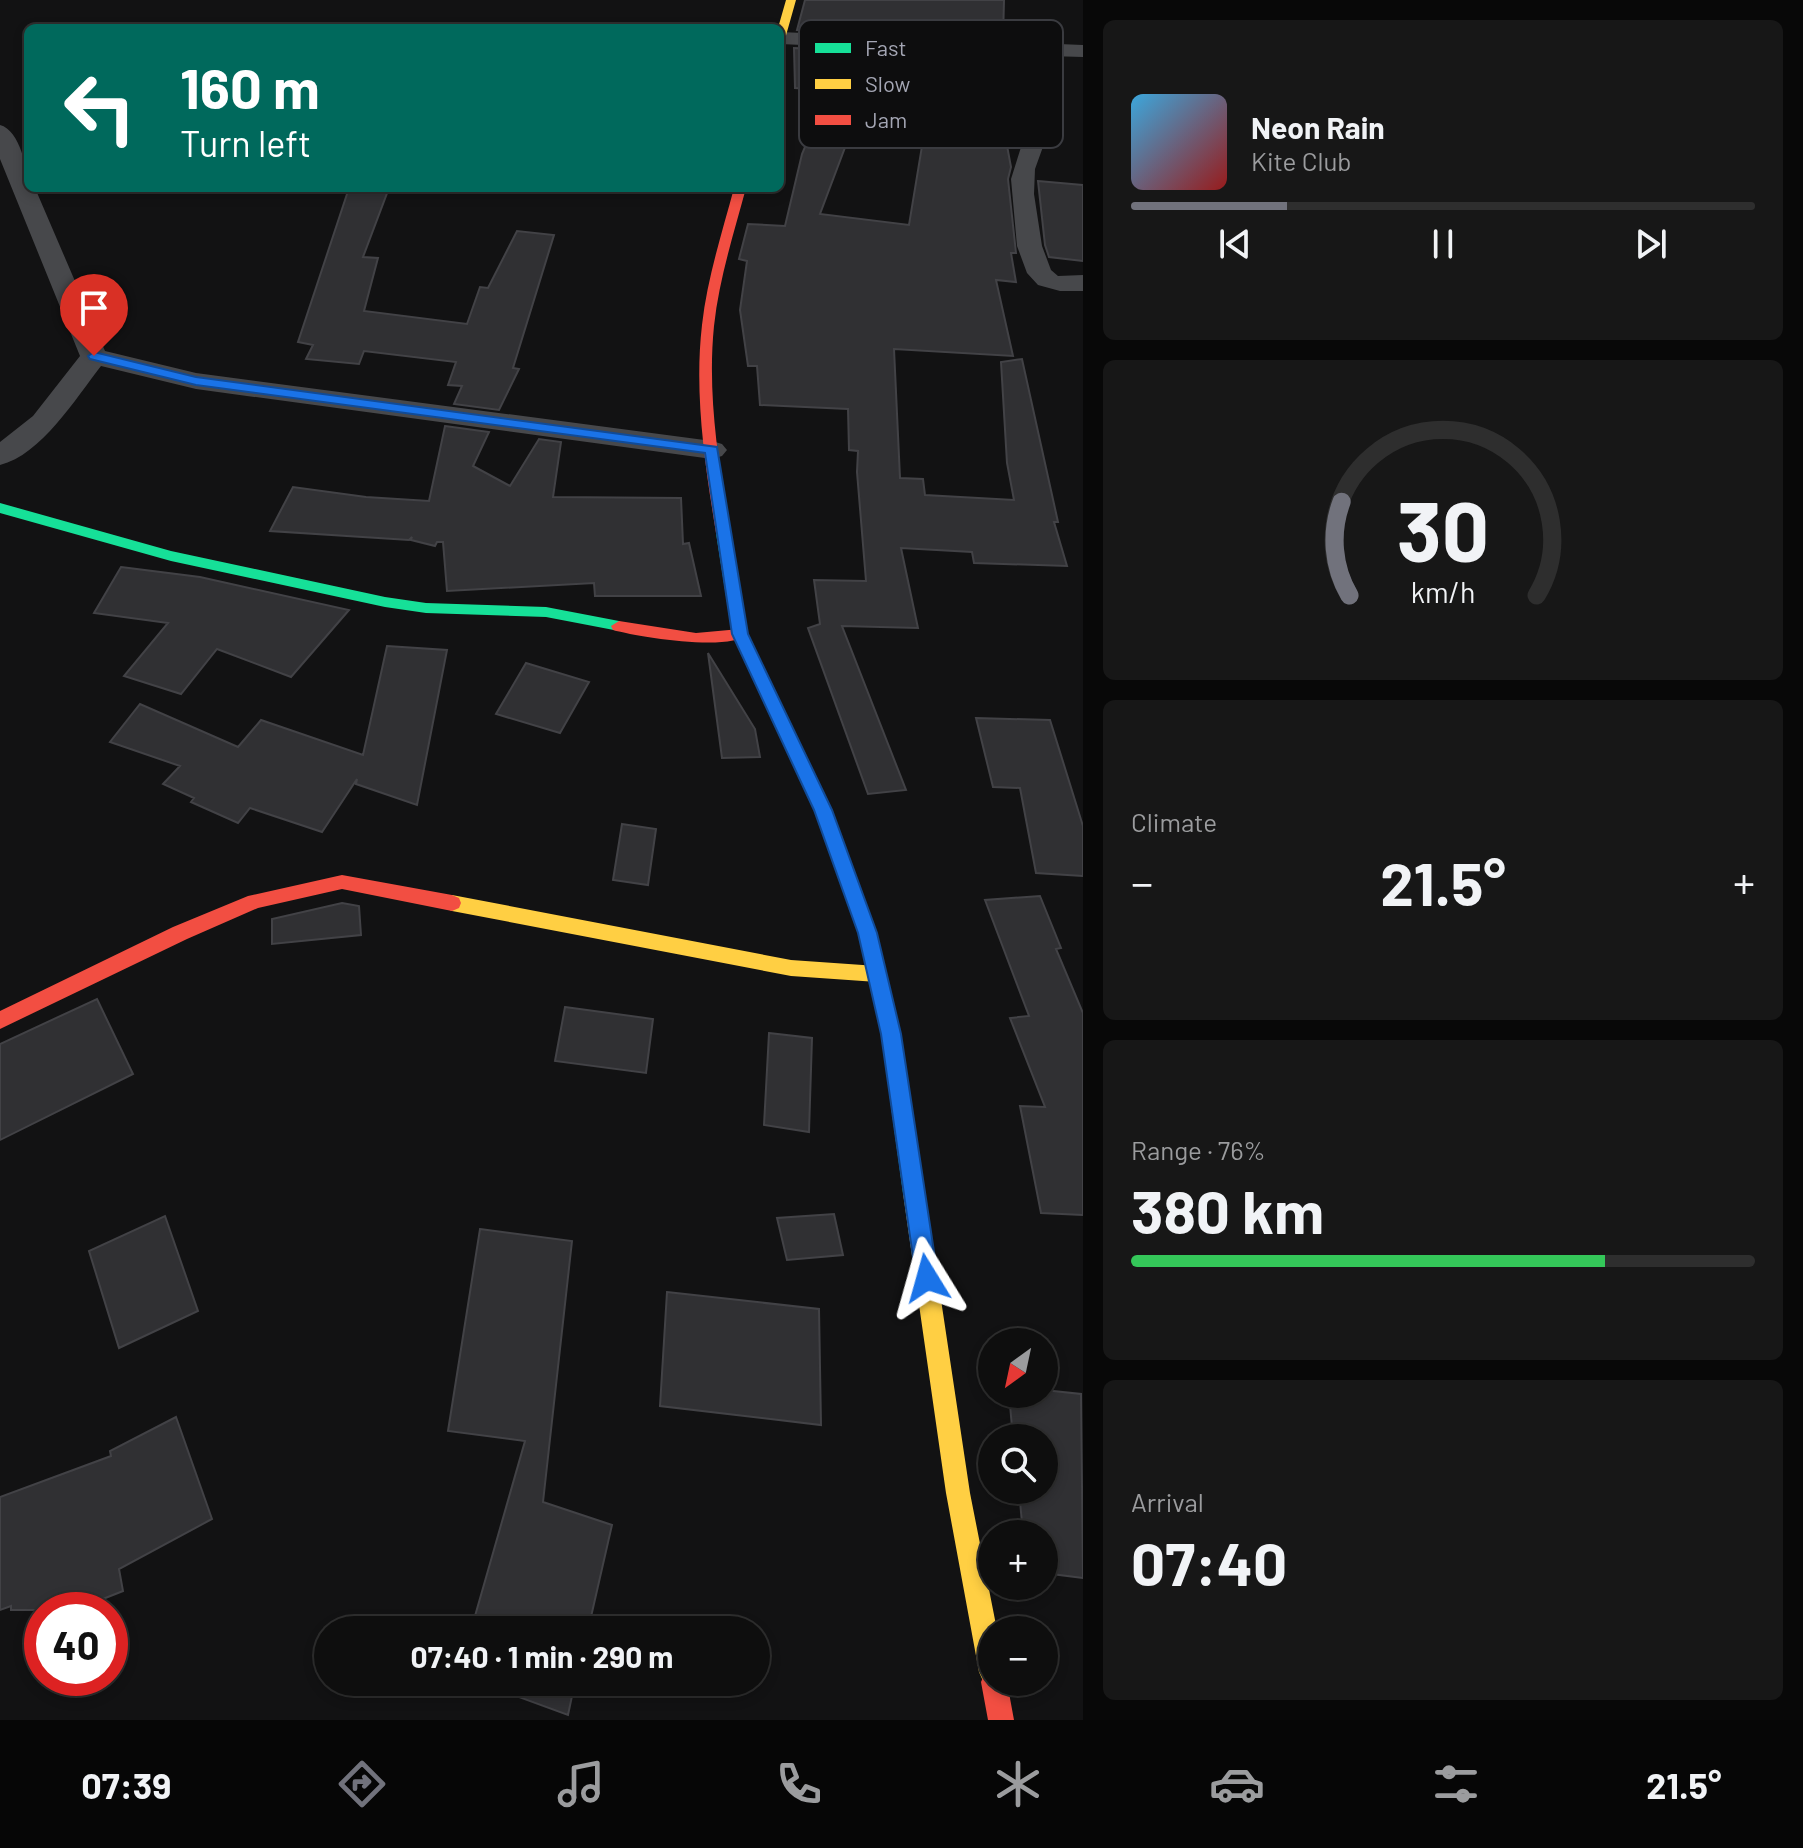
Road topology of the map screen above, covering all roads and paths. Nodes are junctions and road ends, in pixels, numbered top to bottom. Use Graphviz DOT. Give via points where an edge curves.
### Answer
graph roads {
  1 [pos="791,0"];
  2 [pos="784,24"];
  3 [pos="1063,50"];
  4 [pos="1083,51"];
  5 [pos="0,132"];
  6 [pos="1031,148"];
  7 [pos="24,189"];
  8 [pos="25,192"];
  9 [pos="739,192"];
  10 [pos="1083,283"];
  11 [pos="94,356"];
  12 [pos="712,450"];
  13 [pos="0,456"];
  14 [pos="0,508"];
  15 [pos="740,634"];
  16 [pos="877,974"];
  17 [pos="0,1020"];
  18 [pos="981,1616"];
  19 [pos="997,1696"];
  20 [pos="1001,1720"];
  1 -- 2 [label="street"];
  3 -- 4 [label="street"];
  5 -- 7 [label="street"];
  6 -- 10 [label="street" via="1024,170 1023,213 1037,270 1046,280"];
  8 -- 11 [label="street"];
  9 -- 12 [label="street" via="708,329"];
  11 -- 12 [label="street" via="196,381"];
  11 -- 13 [label="street" via="43,422"];
  12 -- 15 [label="street"];
  14 -- 15 [label="street" via="171,556 385,602 546,612 696,638"];
  15 -- 16 [label="street" via="823,810 868,933"];
  16 -- 17 [label="street" via="791,968 342,882 255,901"];
  16 -- 18 [label="street" via="891,1034 958,1493"];
  19 -- 20 [label="street"];
}
